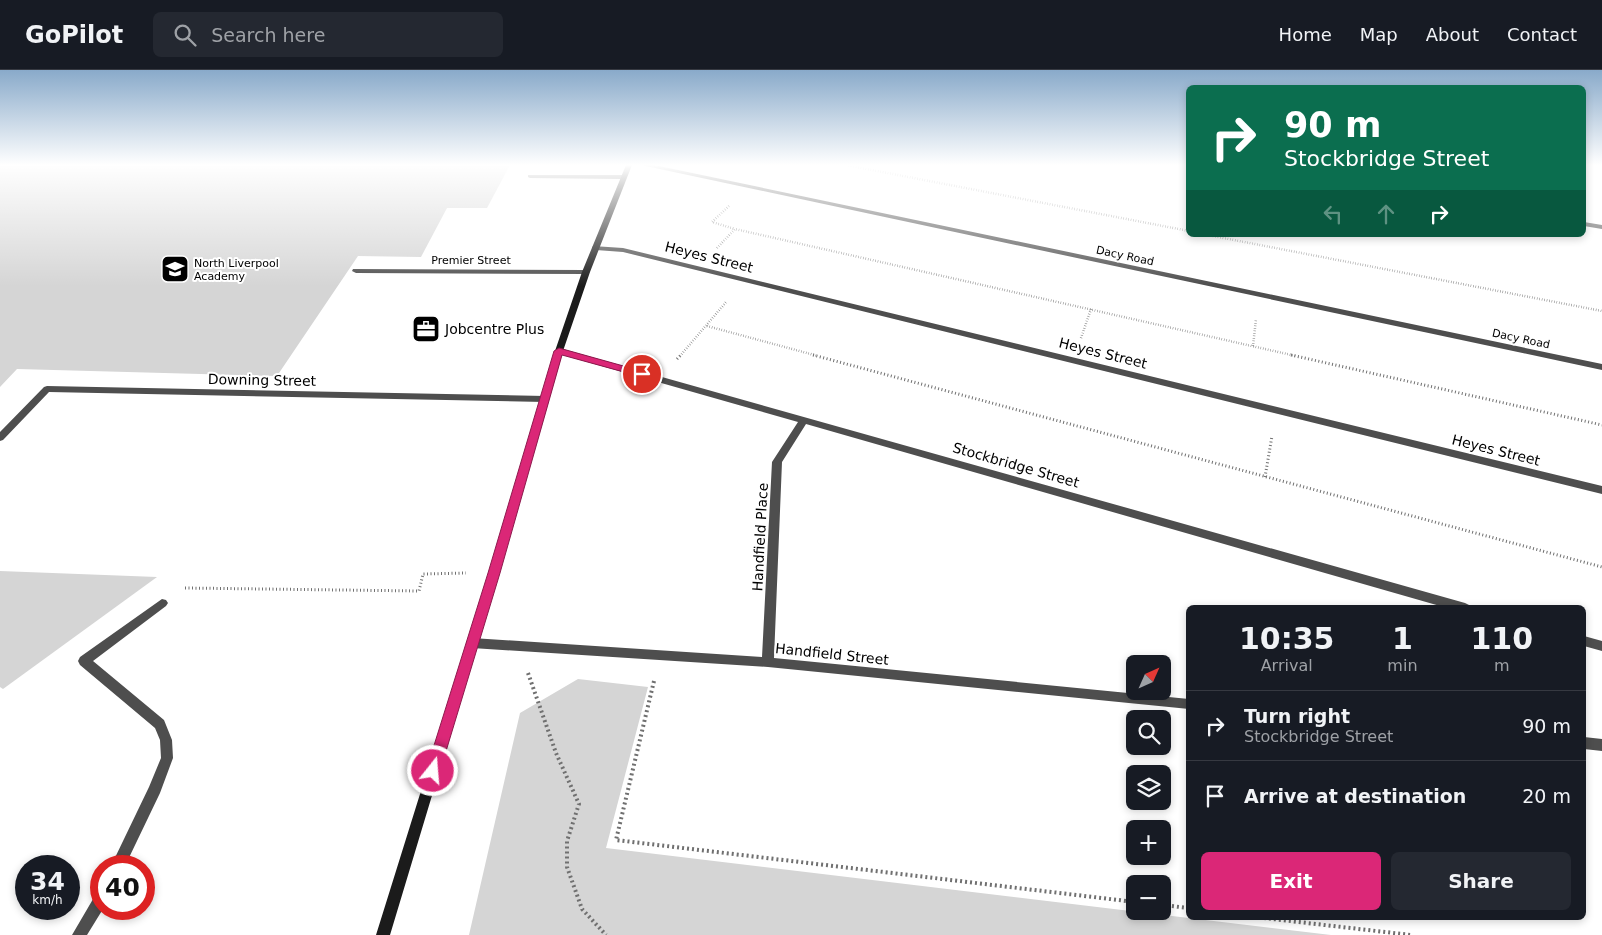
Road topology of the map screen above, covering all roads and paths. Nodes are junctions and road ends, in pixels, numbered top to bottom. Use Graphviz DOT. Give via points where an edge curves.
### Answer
graph roads {
  1 [pos="613,205"];
  2 [pos="729,205"];
  3 [pos="834,205"];
  4 [pos="1056,205"];
  5 [pos="1586,224"];
  6 [pos="1602,227"];
  7 [pos="735,229"];
  8 [pos="1186,230"];
  9 [pos="1218,237"];
  10 [pos="596,248"];
  11 [pos="698,268"];
  12 [pos="356,271"];
  13 [pos="586,272"];
  14 [pos="745,280"];
  15 [pos="1602,311"];
  16 [pos="706,326"];
  17 [pos="559,351"];
  18 [pos="1602,367"];
  19 [pos="659,379"];
  20 [pos="545,399"];
  21 [pos="1276,410"];
  22 [pos="804,420"];
  23 [pos="1602,425"];
  24 [pos="0,438"];
  25 [pos="1265,477"];
  26 [pos="1602,490"];
  27 [pos="1602,567"];
  28 [pos="494,573"];
  29 [pos="162,603"];
  30 [pos="1454,605"];
  31 [pos="1586,642"];
  32 [pos="472,644"];
  33 [pos="518,646"];
  34 [pos="1602,646"];
  35 [pos="659,656"];
  36 [pos="768,662"];
  37 [pos="1186,704"];
  38 [pos="1586,743"];
  39 [pos="1602,745"];
  40 [pos="123,855"];
  41 [pos="1126,901"];
  42 [pos="1171,906"];
  43 [pos="1186,908"];
  44 [pos="90,917"];
  45 [pos="1281,920"];
  46 [pos="79,935"];
  47 [pos="383,935"];
  48 [pos="606,935"];
  49 [pos="1411,935"];
  1 -- 10 [label="street"];
  2 -- 7 [label="path" via="712,222"];
  3 -- 18 [label="street, Dacy Road"];
  4 -- 8 [label="path"];
  5 -- 6 [label="street"];
  7 -- 11 [label="path"];
  7 -- 23 [label="path"];
  9 -- 15 [label="path"];
  10 -- 11 [label="street, Heyes Street" via="623,250"];
  10 -- 13 [label="street"];
  11 -- 14 [label="street, Heyes Street"];
  12 -- 13 [label="street, Premier Street"];
  13 -- 17 [label="street"];
  14 -- 16 [label="path"];
  14 -- 21 [label="street, Heyes Street"];
  16 -- 19 [label="path"];
  16 -- 25 [label="path"];
  17 -- 19 [label="street, Stockbridge Street"];
  17 -- 20 [label="street"];
  19 -- 22 [label="street, Stockbridge Street"];
  20 -- 24 [label="street, Downing Street" via="47,389"];
  20 -- 28 [label="street"];
  21 -- 25 [label="path"];
  21 -- 26 [label="street, Heyes Street"];
  22 -- 30 [label="street, Stockbridge Street"];
  22 -- 36 [label="street, Handfield Place" via="777,462"];
  25 -- 27 [label="path"];
  28 -- 29 [label="path" via="423,574 419,591 181,588"];
  28 -- 32 [label="street"];
  29 -- 40 [label="street" via="84,661 160,724 166,740 167,758"];
  31 -- 34 [label="street"];
  32 -- 33 [label="street, Handfield Street"];
  32 -- 47 [label="street"];
  33 -- 35 [label="street, Handfield Street"];
  33 -- 48 [label="path" via="556,753 579,804 567,841 567,867 582,909"];
  35 -- 36 [label="street, Handfield Street"];
  35 -- 41 [label="path" via="616,840"];
  36 -- 37 [label="street, Handfield Street"];
  38 -- 39 [label="street"];
  42 -- 43 [label="path"];
  44 -- 46 [label="street"];
  45 -- 49 [label="path"];
}
